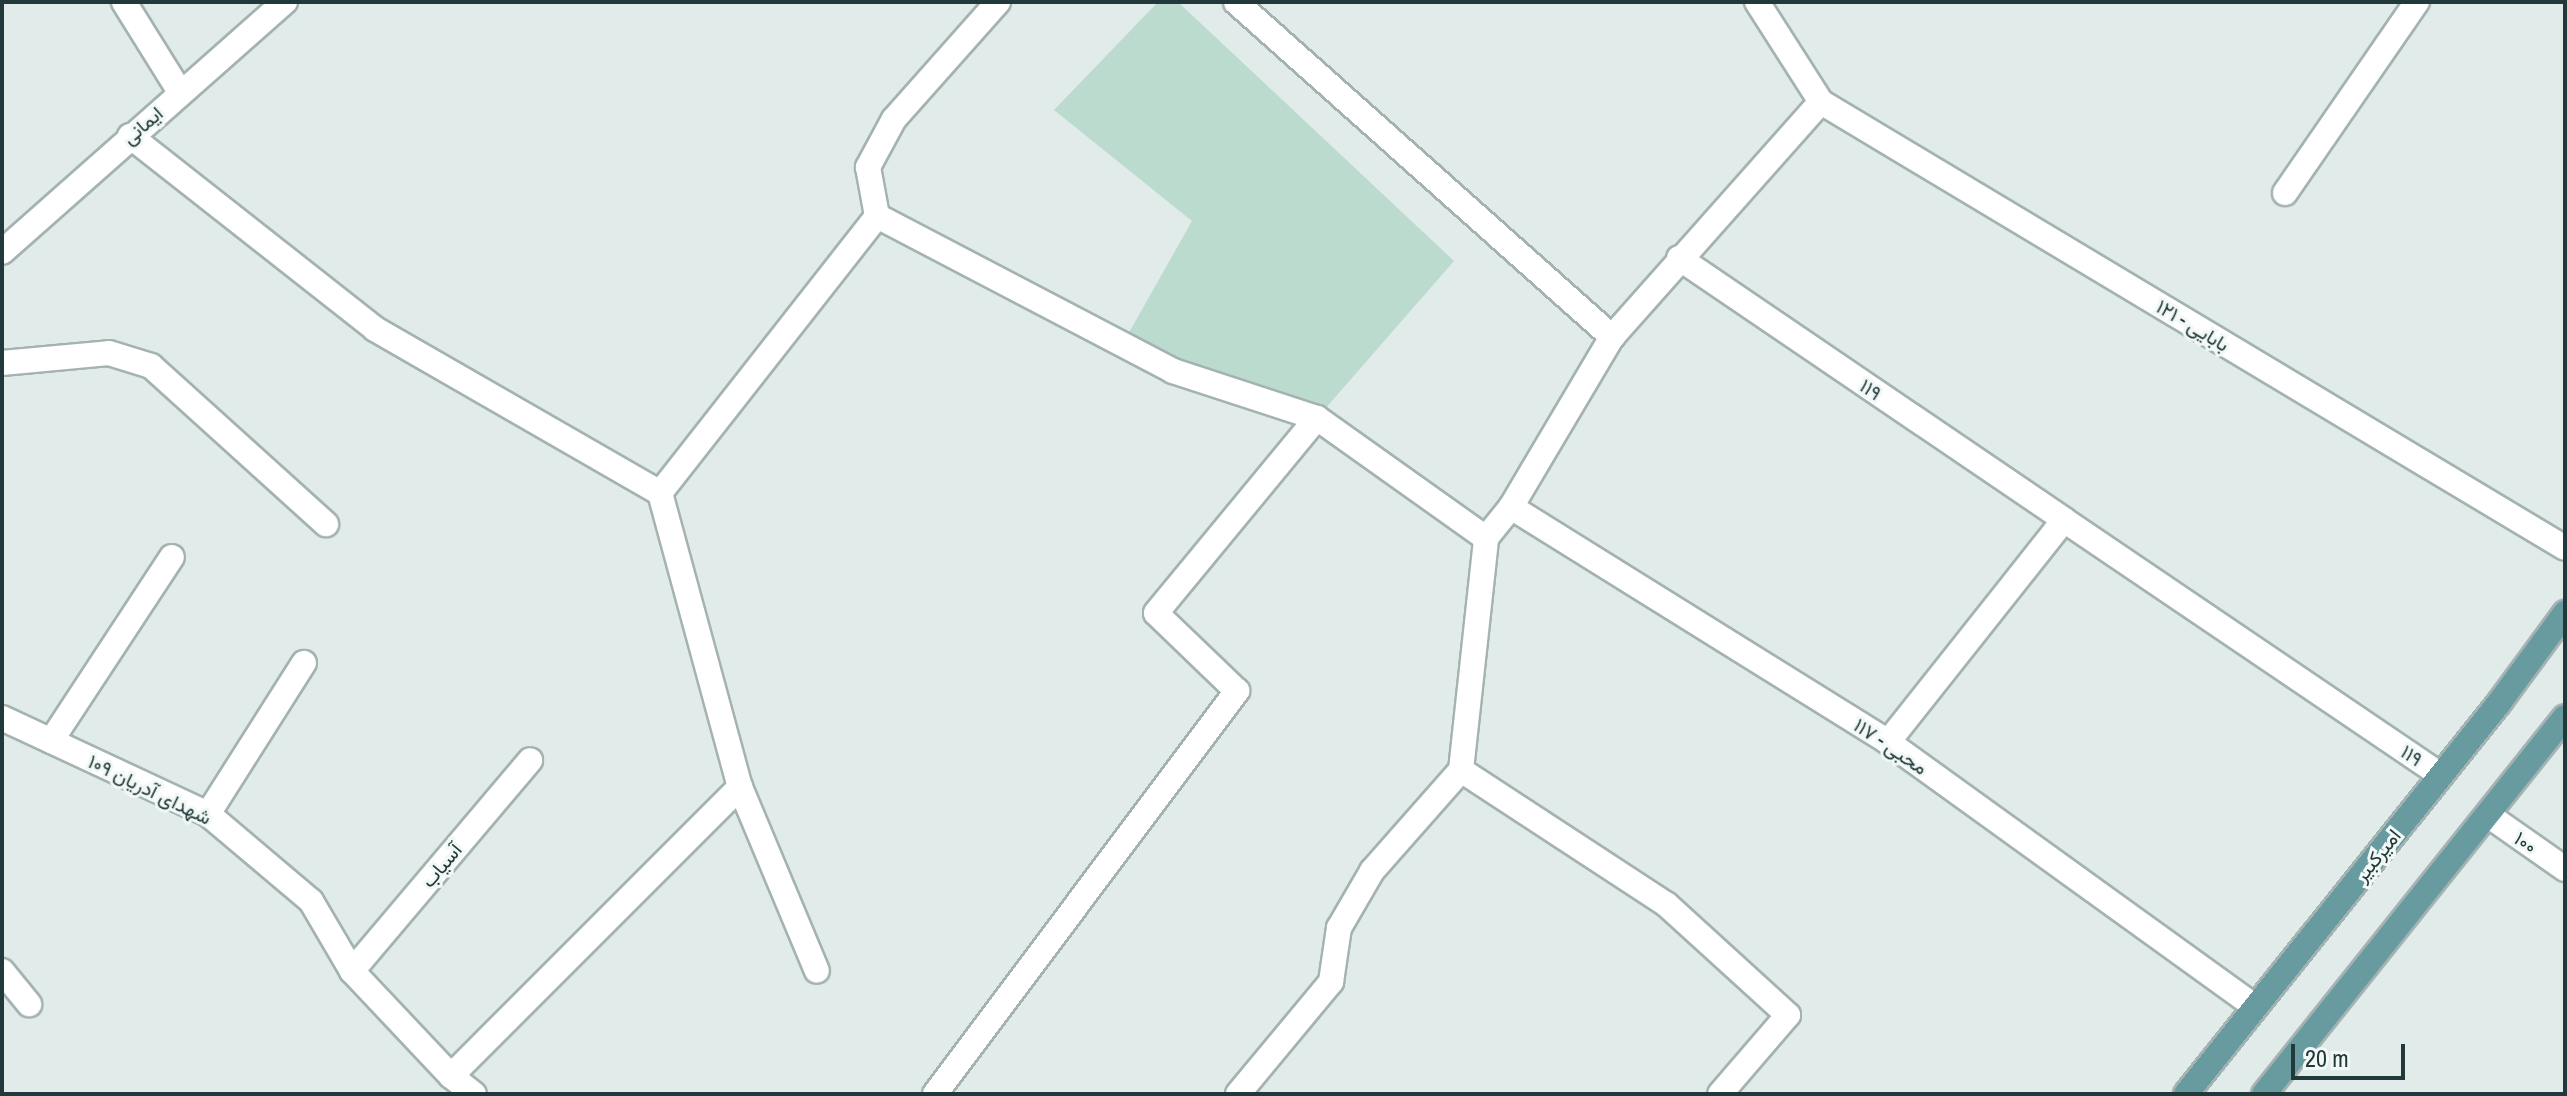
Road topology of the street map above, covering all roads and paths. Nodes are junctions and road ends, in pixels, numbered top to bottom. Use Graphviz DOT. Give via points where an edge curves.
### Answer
graph roads {
  1 [pos="124,2"];
  2 [pos="285,2"];
  3 [pos="998,2"];
  4 [pos="1236,2"];
  5 [pos="1757,2"];
  6 [pos="2417,2"];
  7 [pos="180,92"];
  8 [pos="1821,102"];
  9 [pos="130,136"];
  10 [pos="2285,193"];
  11 [pos="877,216"];
  12 [pos="2,252"];
  13 [pos="1679,258"];
  14 [pos="1612,337"];
  15 [pos="2,363"];
  16 [pos="1317,418"];
  17 [pos="660,493"];
  18 [pos="1511,507"];
  19 [pos="2064,520"];
  20 [pos="326,524"];
  21 [pos="1486,538"];
  22 [pos="2565,548"];
  23 [pos="172,557"];
  24 [pos="2565,613"];
  25 [pos="304,663"];
  26 [pos="2565,717"];
  27 [pos="2,718"];
  28 [pos="51,741"];
  29 [pos="1888,742"];
  30 [pos="530,760"];
  31 [pos="1461,770"];
  32 [pos="2441,775"];
  33 [pos="740,787"];
  34 [pos="208,814"];
  35 [pos="2488,815"];
  36 [pos="2565,869"];
  37 [pos="2,971"];
  38 [pos="352,971"];
  39 [pos="817,971"];
  40 [pos="29,1004"];
  41 [pos="2256,1007"];
  42 [pos="451,1076"];
  43 [pos="474,1094"];
  44 [pos="935,1094"];
  45 [pos="1238,1094"];
  46 [pos="1720,1094"];
  47 [pos="2186,1094"];
  48 [pos="2264,1094"];
  1 -- 7 [label="street"];
  2 -- 7 [label="street, ایمانی"];
  3 -- 11 [label="street" via="894,119 868,167"];
  4 -- 14 [label="street"];
  5 -- 8 [label="street"];
  6 -- 10 [label="street"];
  7 -- 9 [label="street, ایمانی"];
  8 -- 13 [label="street"];
  8 -- 22 [label="street, بابایی - ۱۲۱"];
  9 -- 12 [label="street, ایمانی"];
  9 -- 17 [label="street" via="375,329"];
  11 -- 16 [label="street" via="1173,371"];
  11 -- 17 [label="street"];
  13 -- 14 [label="street"];
  13 -- 19 [label="street, ۱۱۹"];
  14 -- 18 [label="street"];
  15 -- 20 [label="street" via="109,353 151,366"];
  16 -- 21 [label="street"];
  16 -- 44 [label="street" via="1156,613 1237,691"];
  17 -- 33 [label="street"];
  18 -- 21 [label="street"];
  18 -- 29 [label="street, محبی - ۱۱۷"];
  19 -- 29 [label="street"];
  19 -- 32 [label="street, ۱۱۹"];
  21 -- 31 [label="street"];
  23 -- 28 [label="street"];
  24 -- 32 [label="main road, امیرکبیر"];
  25 -- 34 [label="street"];
  26 -- 35 [label="main road"];
  27 -- 28 [label="street, شهدای آدریان ۱۰۹"];
  28 -- 34 [label="street, شهدای آدریان ۱۰۹"];
  29 -- 41 [label="street, محبی - ۱۱۷"];
  30 -- 38 [label="street, آسیاب"];
  31 -- 45 [label="street" via="1372,871 1339,928 1331,982"];
  31 -- 46 [label="street" via="1666,904 1788,1015"];
  32 -- 41 [label="main road, امیرکبیر"];
  33 -- 39 [label="street"];
  33 -- 42 [label="street"];
  34 -- 38 [label="street, شهدای آدریان ۱۰۹" via="311,901"];
  35 -- 36 [label="street, ۱۰۰"];
  35 -- 48 [label="main road"];
  37 -- 40 [label="street"];
  38 -- 42 [label="street, شهدای آدریان ۱۰۹"];
  41 -- 47 [label="main road, امیرکبیر"];
  42 -- 43 [label="street, شهدای آدریان ۱۰۹"];
}
